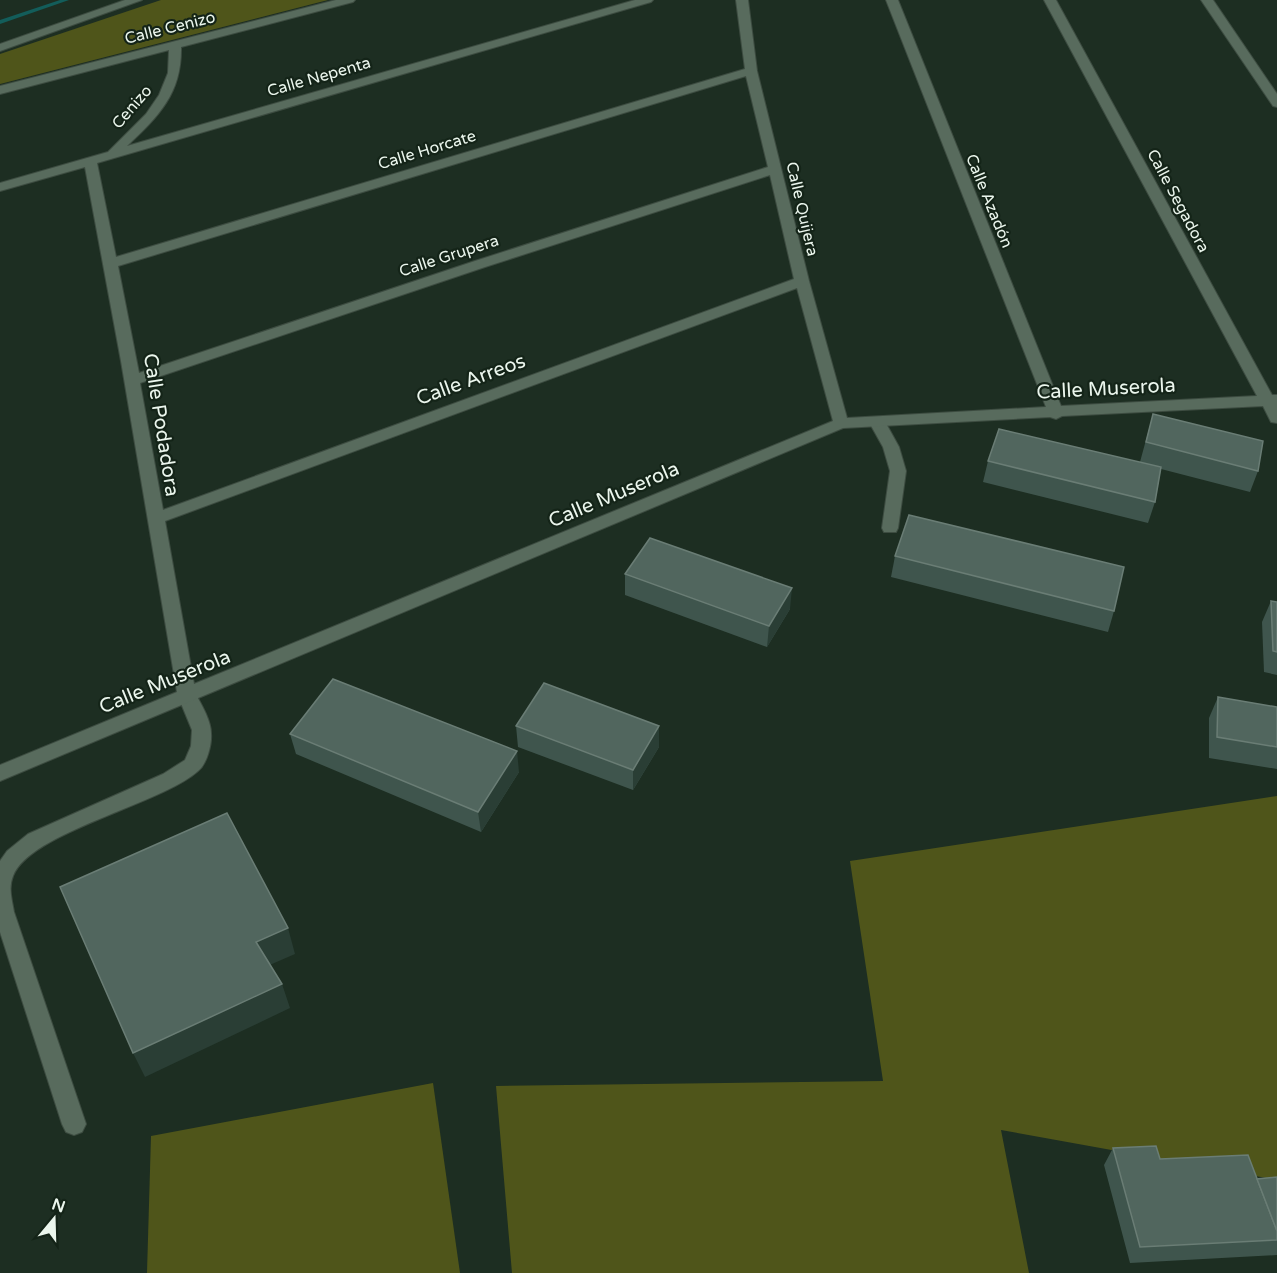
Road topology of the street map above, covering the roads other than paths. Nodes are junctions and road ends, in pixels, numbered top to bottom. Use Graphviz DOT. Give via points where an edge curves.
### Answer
graph roads {
  1 [pos="136,0"];
  2 [pos="349,0"];
  3 [pos="646,0"];
  4 [pos="742,0"];
  5 [pos="892,0"];
  6 [pos="1050,0"];
  7 [pos="1207,0"];
  8 [pos="175,44"];
  9 [pos="0,48"];
  10 [pos="752,71"];
  11 [pos="0,90"];
  12 [pos="1277,103"];
  13 [pos="113,154"];
  14 [pos="90,160"];
  15 [pos="776,169"];
  16 [pos="0,186"];
  17 [pos="112,262"];
  18 [pos="802,281"];
  19 [pos="134,380"];
  20 [pos="1272,401"];
  21 [pos="1056,414"];
  22 [pos="1277,418"];
  23 [pos="877,422"];
  24 [pos="841,423"];
  25 [pos="155,519"];
  26 [pos="890,528"];
  27 [pos="187,696"];
  28 [pos="0,773"];
  29 [pos="0,891"];
  30 [pos="74,1124"];
  1 -- 9 [label="street"];
  2 -- 8 [label="street, Calle Cenizo"];
  3 -- 13 [label="street, Calle Nepenta"];
  4 -- 10 [label="street, Calle Quijera"];
  5 -- 21 [label="street, Calle Azadón"];
  6 -- 20 [label="street, Calle Segadora"];
  7 -- 12 [label="street"];
  8 -- 11 [label="street, Calle Cenizo"];
  8 -- 13 [label="street, Cenizo" via="170,87"];
  10 -- 15 [label="street, Calle Quijera"];
  10 -- 17 [label="street, Calle Horcate"];
  13 -- 14 [label="street, Calle Nepenta"];
  14 -- 16 [label="street, Calle Nepenta"];
  14 -- 17 [label="street, Calle Podadora"];
  15 -- 18 [label="street, Calle Quijera"];
  15 -- 19 [label="street, Calle Grupera"];
  17 -- 19 [label="street, Calle Podadora"];
  18 -- 24 [label="street, Calle Quijera"];
  18 -- 25 [label="street, Calle Arreos"];
  19 -- 25 [label="street, Calle Podadora"];
  20 -- 21 [label="street, Calle Muserola"];
  20 -- 22 [label="street, Calle Segadora"];
  21 -- 23 [label="street, Calle Muserola"];
  23 -- 24 [label="street, Calle Muserola"];
  23 -- 26 [label="street" via="891,447 898,471"];
  24 -- 27 [label="street, Calle Muserola"];
  25 -- 27 [label="street, Calle Podadora"];
  27 -- 28 [label="street, Calle Muserola"];
  27 -- 29 [label="street, Calle Podadora" via="202,730 201,746 193,765 35,840 14,857 3,874"];
  29 -- 30 [label="street"];
}
